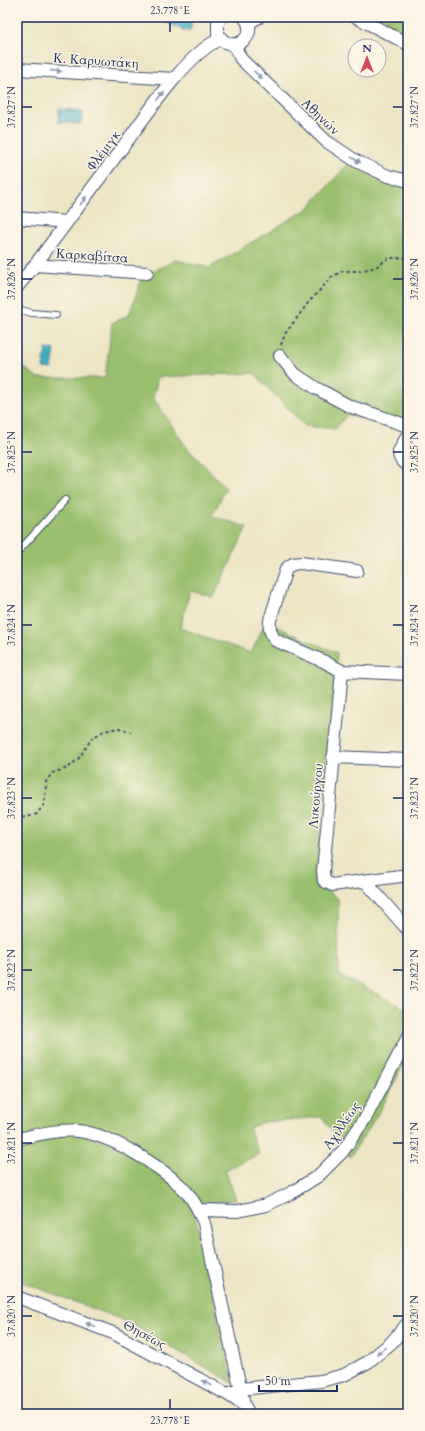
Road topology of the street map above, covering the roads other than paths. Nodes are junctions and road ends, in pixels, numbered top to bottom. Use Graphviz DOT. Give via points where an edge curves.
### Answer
graph roads {
  1 [pos="222,17"];
  2 [pos="259,17"];
  3 [pos="356,17"];
  4 [pos="246,20"];
  5 [pos="221,39"];
  6 [pos="408,44"];
  7 [pos="234,45"];
  8 [pos="17,68"];
  9 [pos="174,79"];
  10 [pos="408,181"];
  11 [pos="17,218"];
  12 [pos="67,222"];
  13 [pos="35,265"];
  14 [pos="147,273"];
  15 [pos="17,287"];
  16 [pos="17,309"];
  17 [pos="56,315"];
  18 [pos="280,356"];
  19 [pos="408,426"];
  20 [pos="408,434"];
  21 [pos="408,465"];
  22 [pos="64,500"];
  23 [pos="17,553"];
  24 [pos="357,571"];
  25 [pos="342,671"];
  26 [pos="408,674"];
  27 [pos="333,757"];
  28 [pos="408,760"];
  29 [pos="408,875"];
  30 [pos="365,881"];
  31 [pos="408,930"];
  32 [pos="408,1037"];
  33 [pos="17,1139"];
  34 [pos="199,1210"];
  35 [pos="17,1297"];
  36 [pos="408,1323"];
  37 [pos="240,1389"];
  38 [pos="227,1394"];
  39 [pos="246,1410"];
  1 -- 5 [label="street" via="217,28"];
  2 -- 4 [label="street"];
  3 -- 6 [label="street"];
  4 -- 7 [label="street" via="248,35 245,40"];
  5 -- 7 [label="street"];
  5 -- 9 [label="street, Φλέμιγκ" via="204,48"];
  7 -- 10 [label="street, Αθηνών, one-way" via="241,59 326,141 356,161 388,176"];
  8 -- 9 [label="street, Κ. Καρυωτάκη, one-way"];
  12 -- 9 [label="street, Φλέμιγκ, one-way"];
  11 -- 12 [label="street"];
  12 -- 13 [label="street, Φλέμιγκ"];
  13 -- 14 [label="street, Καρκαβίτσα"];
  13 -- 15 [label="street, Φλέμιγκ"];
  16 -- 17 [label="lane"];
  18 -- 19 [label="street" via="295,374 316,388 349,406"];
  20 -- 21 [label="street" via="399,452 403,463"];
  22 -- 23 [label="lane"];
  24 -- 25 [label="street" via="302,562 290,565 286,569 270,620 269,627 275,640"];
  25 -- 26 [label="street"];
  25 -- 27 [label="street, Λυκούργου"];
  27 -- 28 [label="street"];
  27 -- 30 [label="street, Λυκούργου" via="324,881 332,885"];
  29 -- 30 [label="street"];
  30 -- 31 [label="street"];
  32 -- 34 [label="street, Αχιλλέως" via="366,1117 343,1151 318,1176 266,1205 238,1211"];
  33 -- 34 [label="street" via="68,1130 89,1132 121,1145 152,1164 182,1187"];
  34 -- 37 [label="street"];
  38 -- 35 [label="street, Θησέως, one-way" via="113,1333"];
  36 -- 37 [label="street, one-way" via="391,1343 368,1362 344,1375 320,1381"];
  37 -- 38 [label="street"];
  37 -- 39 [label="street"];
  38 -- 39 [label="street, Θησέως"];
}
